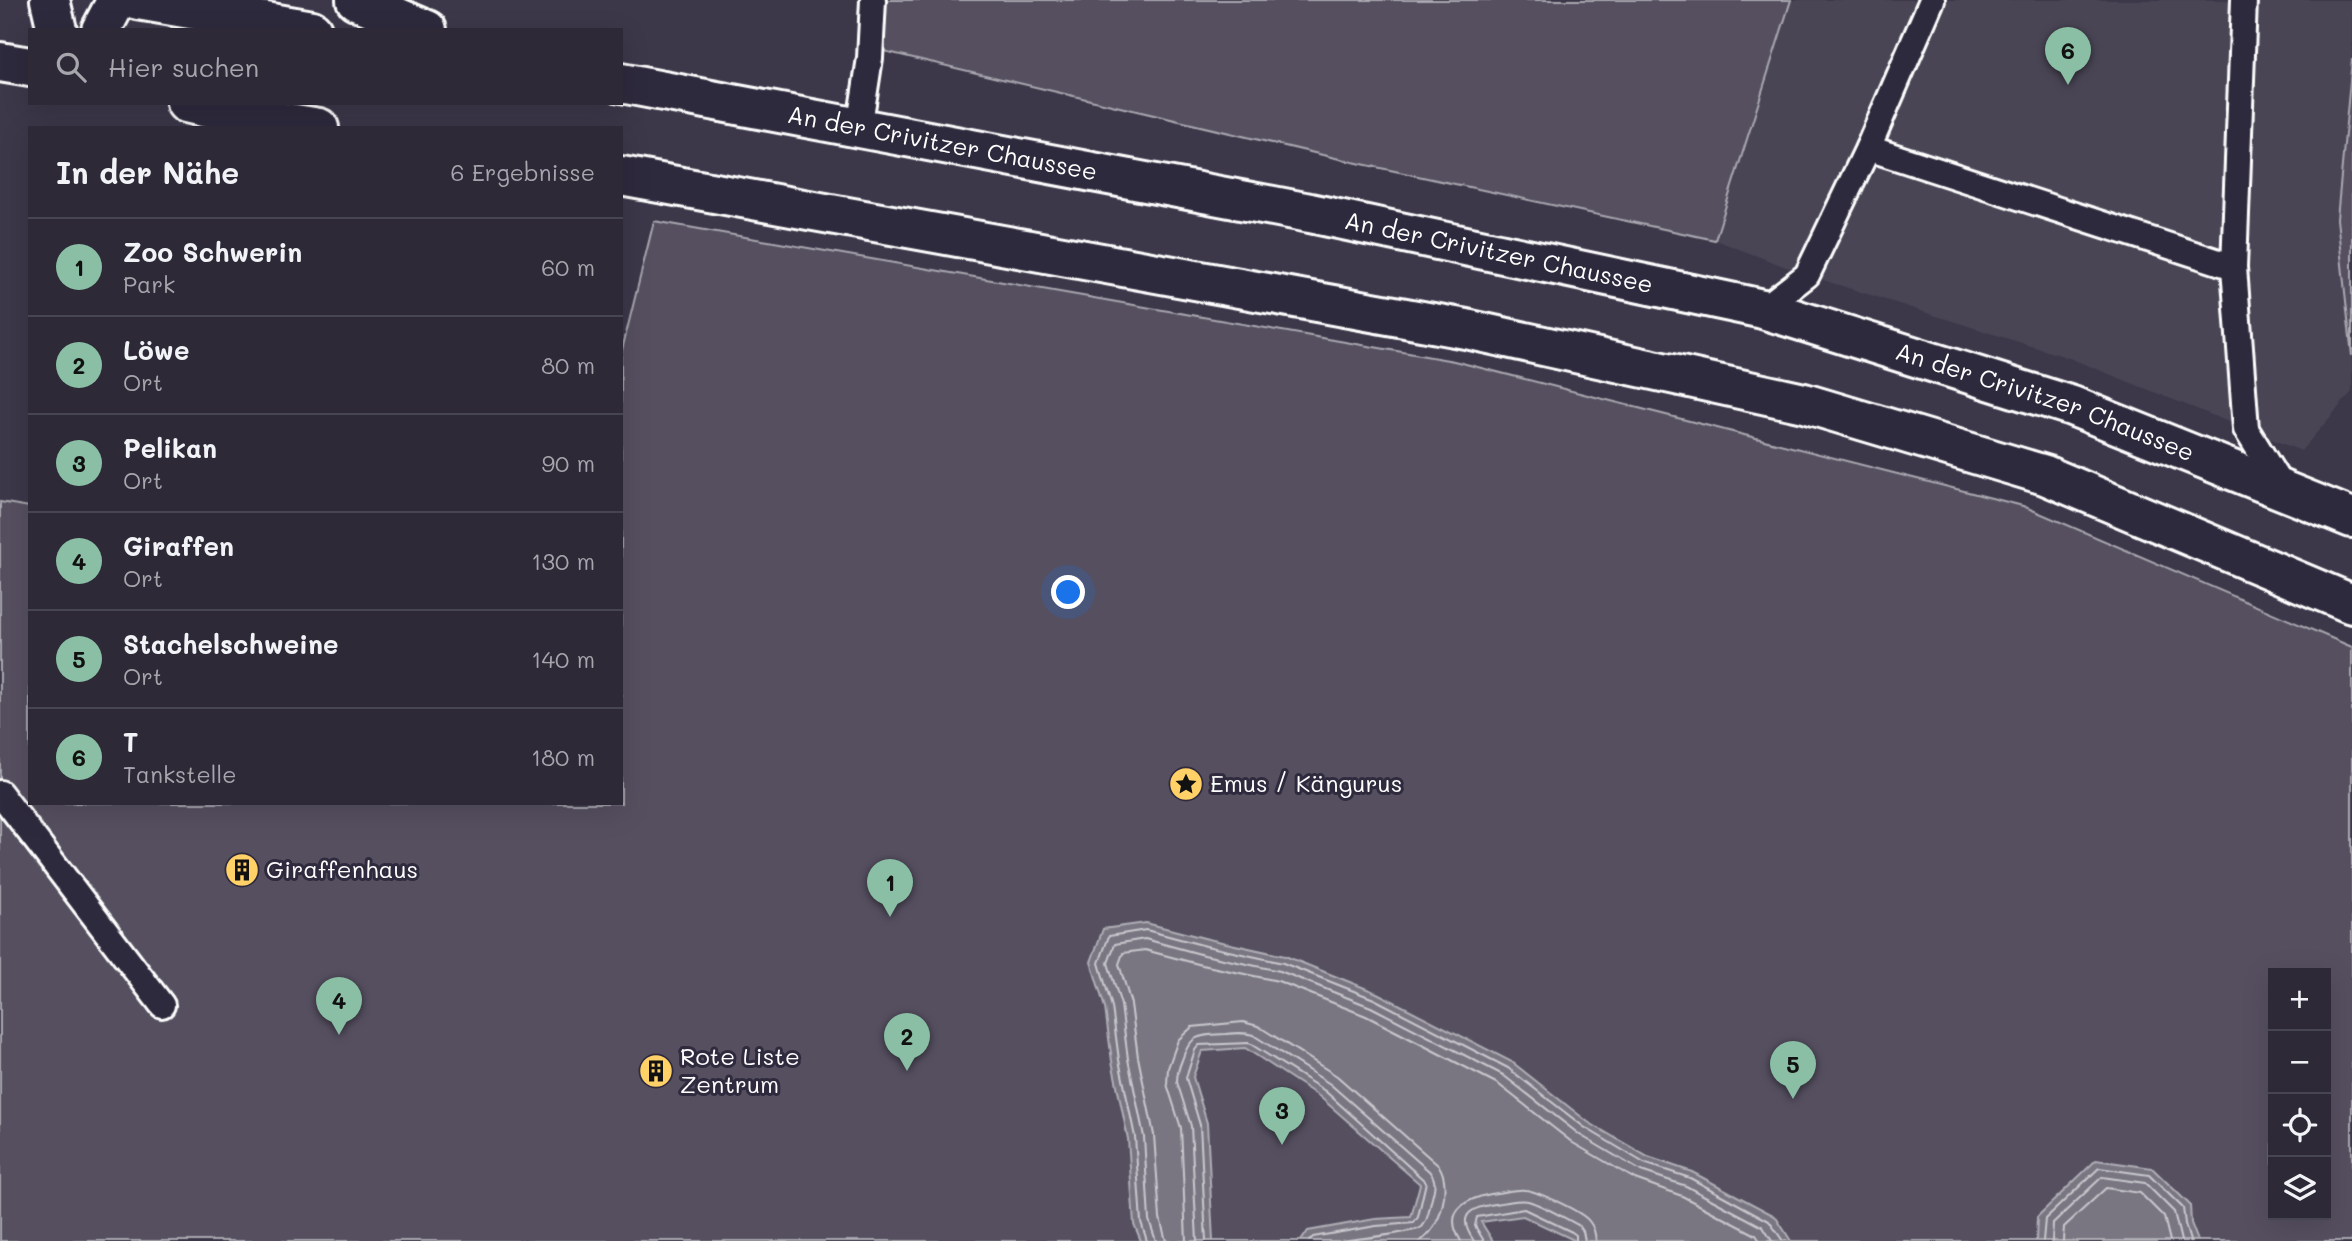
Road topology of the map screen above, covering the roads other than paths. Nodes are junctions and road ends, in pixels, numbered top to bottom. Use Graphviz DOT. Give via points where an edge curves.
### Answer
graph roads {
  1 [pos="50,0"];
  2 [pos="117,0"];
  3 [pos="138,0"];
  4 [pos="356,0"];
  5 [pos="873,0"];
  6 [pos="1932,0"];
  7 [pos="2244,0"];
  8 [pos="57,28"];
  9 [pos="102,28"];
  10 [pos="300,28"];
  11 [pos="422,28"];
  12 [pos="0,62"];
  13 [pos="28,67"];
  14 [pos="623,83"];
  15 [pos="194,105"];
  16 [pos="306,126"];
  17 [pos="859,130"];
  18 [pos="1868,148"];
  19 [pos="623,176"];
  20 [pos="2234,267"];
  21 [pos="1763,309"];
  22 [pos="2283,489"];
  23 [pos="2352,518"];
  24 [pos="2352,604"];
  25 [pos="0,793"];
  26 [pos="162,1005"];
  1 -- 8 [label="street"];
  2 -- 9 [label="street"];
  3 -- 10 [label="street"];
  4 -- 11 [label="street"];
  5 -- 17 [label="lane"];
  6 -- 18 [label="lane"];
  7 -- 20 [label="lane"];
  12 -- 13 [label="street"];
  14 -- 17 [label="street, An der Crivitzer Chaussee"];
  15 -- 16 [label="street"];
  17 -- 21 [label="street, An der Crivitzer Chaussee" via="1310,213"];
  18 -- 20 [label="lane"];
  18 -- 21 [label="lane" via="1807,275"];
  19 -- 24 [label="street" via="1466,329 1804,403 2045,475"];
  20 -- 22 [label="lane" via="2246,429"];
  21 -- 22 [label="street, An der Crivitzer Chaussee" via="2072,407"];
  22 -- 23 [label="street, An der Crivitzer Chaussee"];
  25 -- 26 [label="lane"];
}
